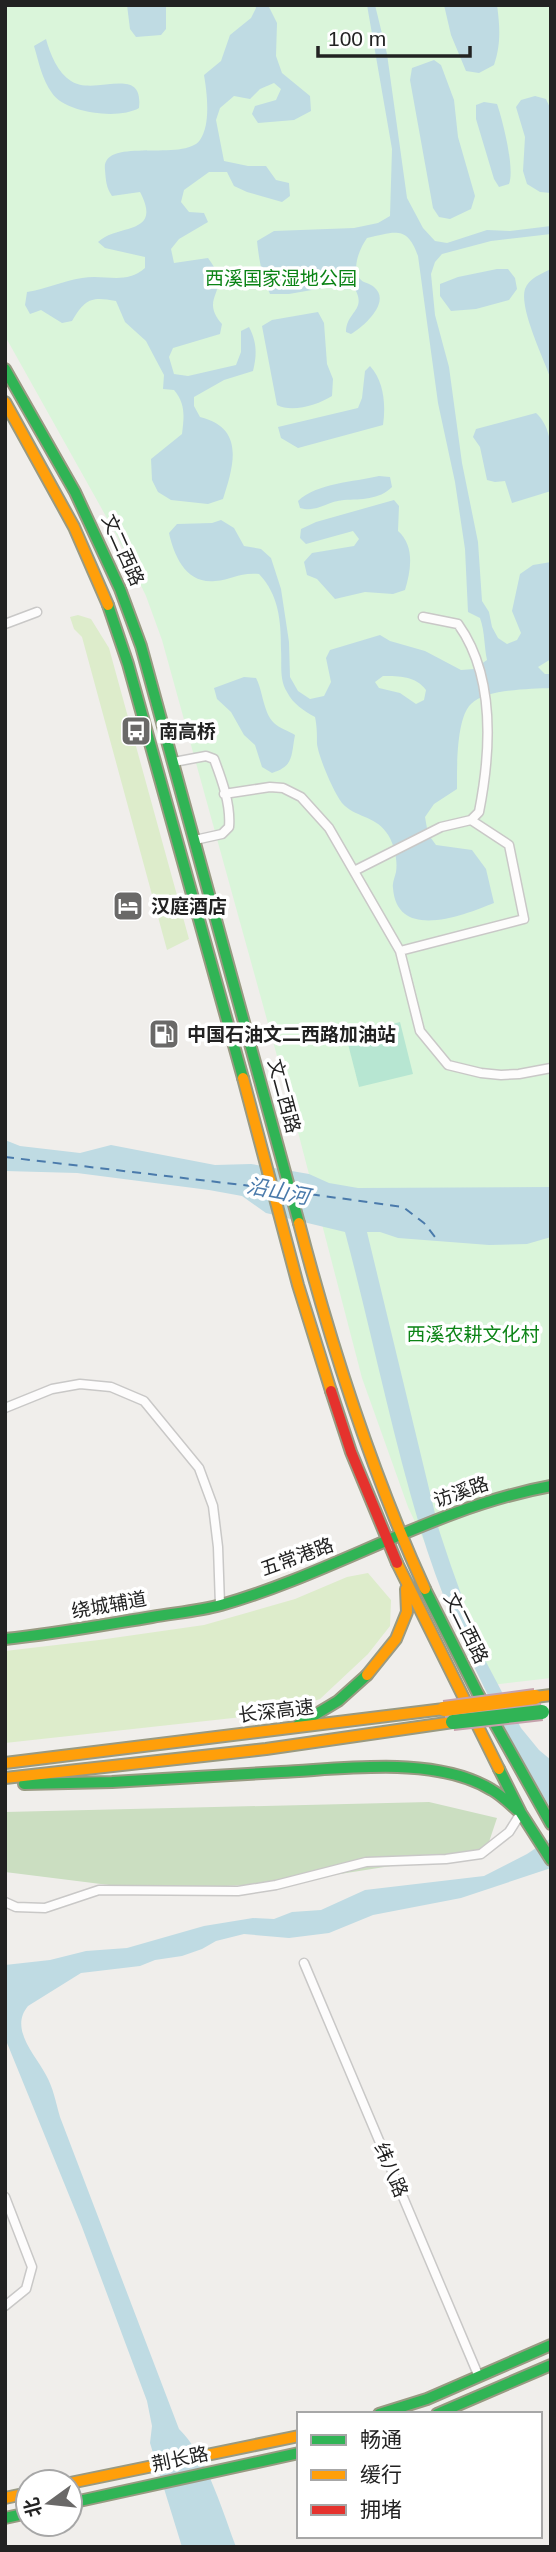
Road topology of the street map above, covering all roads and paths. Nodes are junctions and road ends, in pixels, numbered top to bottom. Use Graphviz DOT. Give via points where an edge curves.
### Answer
graph roads {
  1 [pos="5,369"];
  2 [pos="5,402"];
  3 [pos="37,612"];
  4 [pos="423,617"];
  5 [pos="5,624"];
  6 [pos="174,762"];
  7 [pos="225,794"];
  8 [pos="471,820"];
  9 [pos="195,840"];
  10 [pos="354,871"];
  11 [pos="400,951"];
  12 [pos="551,1068"];
  13 [pos="5,1408"];
  14 [pos="551,1486"];
  15 [pos="401,1534"];
  16 [pos="386,1541"];
  17 [pos="406,1582"];
  18 [pos="220,1605"];
  19 [pos="5,1639"];
  20 [pos="551,1695"];
  21 [pos="546,1712"];
  22 [pos="293,1728"];
  23 [pos="5,1763"];
  24 [pos="5,1778"];
  25 [pos="5,1784"];
  26 [pos="521,1813"];
  27 [pos="551,1824"];
  28 [pos="551,1860"];
  29 [pos="5,1902"];
  30 [pos="304,1963"];
  31 [pos="5,2197"];
  32 [pos="5,2306"];
  33 [pos="551,2345"];
  34 [pos="551,2365"];
  35 [pos="479,2377"];
  36 [pos="385,2412"];
  37 [pos="442,2412"];
  38 [pos="297,2436"];
  39 [pos="297,2453"];
  40 [pos="84,2480"];
  41 [pos="84,2500"];
  1 -- 6 [label="main road, 文二西路" via="75,492 120,589"];
  2 -- 16 [label="main road, 文二西路" via="74,527 105,596 128,664 298,1285 334,1402"];
  3 -- 5 [label="street"];
  4 -- 8 [label="street" via="458,624 475,652 489,729 482,797 479,812"];
  6 -- 7 [label="street" via="205,756 214,760"];
  6 -- 9 [label="main road, 文二西路"];
  7 -- 9 [label="street" via="229,827 222,834"];
  7 -- 10 [label="street" via="270,787 292,791 329,828"];
  8 -- 10 [label="street" via="441,827"];
  8 -- 11 [label="street" via="509,845 524,919"];
  9 -- 15 [label="main road, 文二西路" via="316,1286 352,1406"];
  10 -- 11 [label="street"];
  11 -- 12 [label="street" via="420,1031 448,1065 501,1075"];
  13 -- 18 [label="street" via="52,1389 80,1384 111,1387 144,1401 199,1468 213,1506"];
  14 -- 15 [label="main road, 访溪路"];
  15 -- 16 [label="main road, 访溪路"];
  15 -- 27 [label="main road, 文二西路" via="451,1645"];
  16 -- 17 [label="main road, 文二西路"];
  16 -- 18 [label="main road, 五常港路"];
  17 -- 22 [label="main road" via="407,1612 396,1639 338,1701"];
  17 -- 26 [label="main road, 文二西路"];
  18 -- 19 [label="main road, 绕城辅道"];
  20 -- 22 [label="main road, 长深高速, bridge"];
  21 -- 24 [label="main road, 长深高速, bridge"];
  22 -- 23 [label="main road, 长深高速"];
  25 -- 26 [label="main road" via="392,1768 457,1775 490,1789"];
  26 -- 28 [label="main road, 文二西路"];
  26 -- 29 [label="street" via="509,1832 481,1854 366,1862 238,1891 99,1890 45,1908"];
  30 -- 35 [label="street, 纬八路"];
  31 -- 32 [label="street" via="32,2267 26,2290"];
  33 -- 35 [label="main road"];
  34 -- 37 [label="main road"];
  35 -- 36 [label="main road"];
  38 -- 40 [label="main road, 荆长路"];
  39 -- 41 [label="main road, 荆长路"];
}
